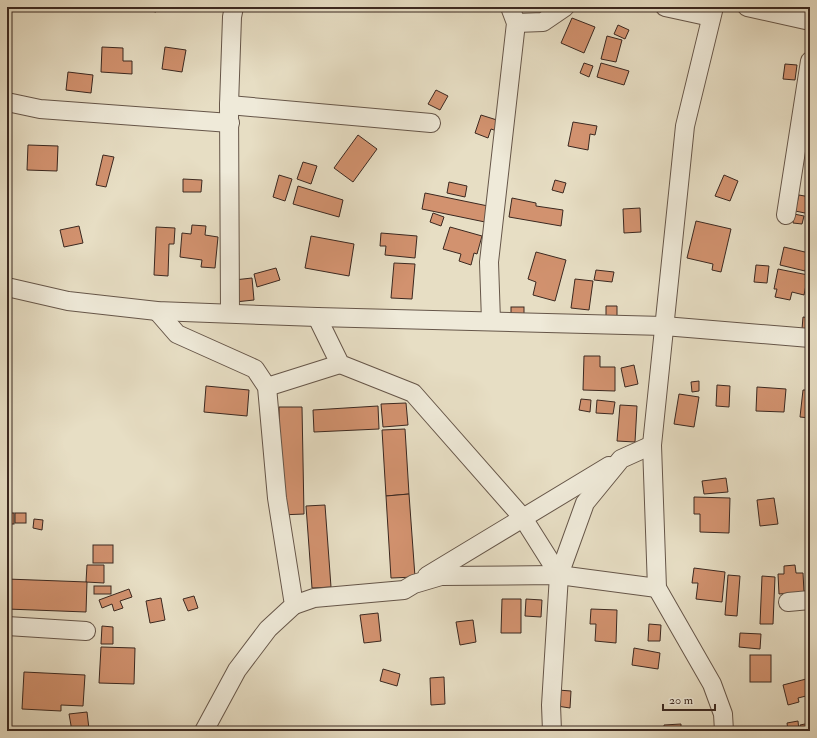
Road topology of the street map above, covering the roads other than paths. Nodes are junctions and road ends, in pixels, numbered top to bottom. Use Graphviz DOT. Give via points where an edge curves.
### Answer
graph roads {
  1 [pos="234,7"];
  2 [pos="566,7"];
  3 [pos="665,7"];
  4 [pos="747,7"];
  5 [pos="712,12"];
  6 [pos="513,15"];
  7 [pos="810,21"];
  8 [pos="810,61"];
  9 [pos="7,102"];
  10 [pos="229,114"];
  11 [pos="431,123"];
  12 [pos="786,215"];
  13 [pos="7,287"];
  14 [pos="157,311"];
  15 [pos="230,313"];
  16 [pos="317,317"];
  17 [pos="491,321"];
  18 [pos="664,326"];
  19 [pos="810,338"];
  20 [pos="340,364"];
  21 [pos="267,386"];
  22 [pos="652,445"];
  23 [pos="620,460"];
  24 [pos="523,518"];
  25 [pos="559,575"];
  26 [pos="414,584"];
  27 [pos="657,588"];
  28 [pos="810,600"];
  29 [pos="788,602"];
  30 [pos="294,605"];
  31 [pos="7,626"];
  32 [pos="86,631"];
  33 [pos="204,731"];
  34 [pos="552,731"];
  35 [pos="724,731"];
  1 -- 10 [label="street"];
  2 -- 6 [label="street" via="543,22"];
  3 -- 5 [label="street"];
  4 -- 7 [label="street"];
  5 -- 18 [label="street" via="685,126"];
  6 -- 17 [label="street" via="489,262"];
  8 -- 12 [label="street"];
  9 -- 10 [label="street" via="40,109"];
  10 -- 11 [label="street"];
  10 -- 15 [label="street"];
  13 -- 14 [label="street" via="68,301"];
  14 -- 15 [label="street"];
  14 -- 21 [label="street" via="178,334 255,369"];
  15 -- 16 [label="street"];
  16 -- 17 [label="street"];
  16 -- 20 [label="street"];
  17 -- 18 [label="street"];
  18 -- 19 [label="street"];
  18 -- 22 [label="street"];
  20 -- 21 [label="street"];
  20 -- 24 [label="street" via="413,393"];
  21 -- 30 [label="street" via="277,498"];
  22 -- 23 [label="street"];
  22 -- 27 [label="street"];
  23 -- 24 [label="street"];
  23 -- 25 [label="street" via="585,502"];
  24 -- 25 [label="street"];
  24 -- 26 [label="street"];
  25 -- 26 [label="street" via="441,576"];
  25 -- 27 [label="street"];
  25 -- 34 [label="street" via="551,705"];
  26 -- 30 [label="street" via="404,590 314,598"];
  27 -- 35 [label="street" via="712,684 723,714"];
  28 -- 29 [label="street"];
  30 -- 33 [label="street" via="268,629 238,670"];
  31 -- 32 [label="street"];
}
